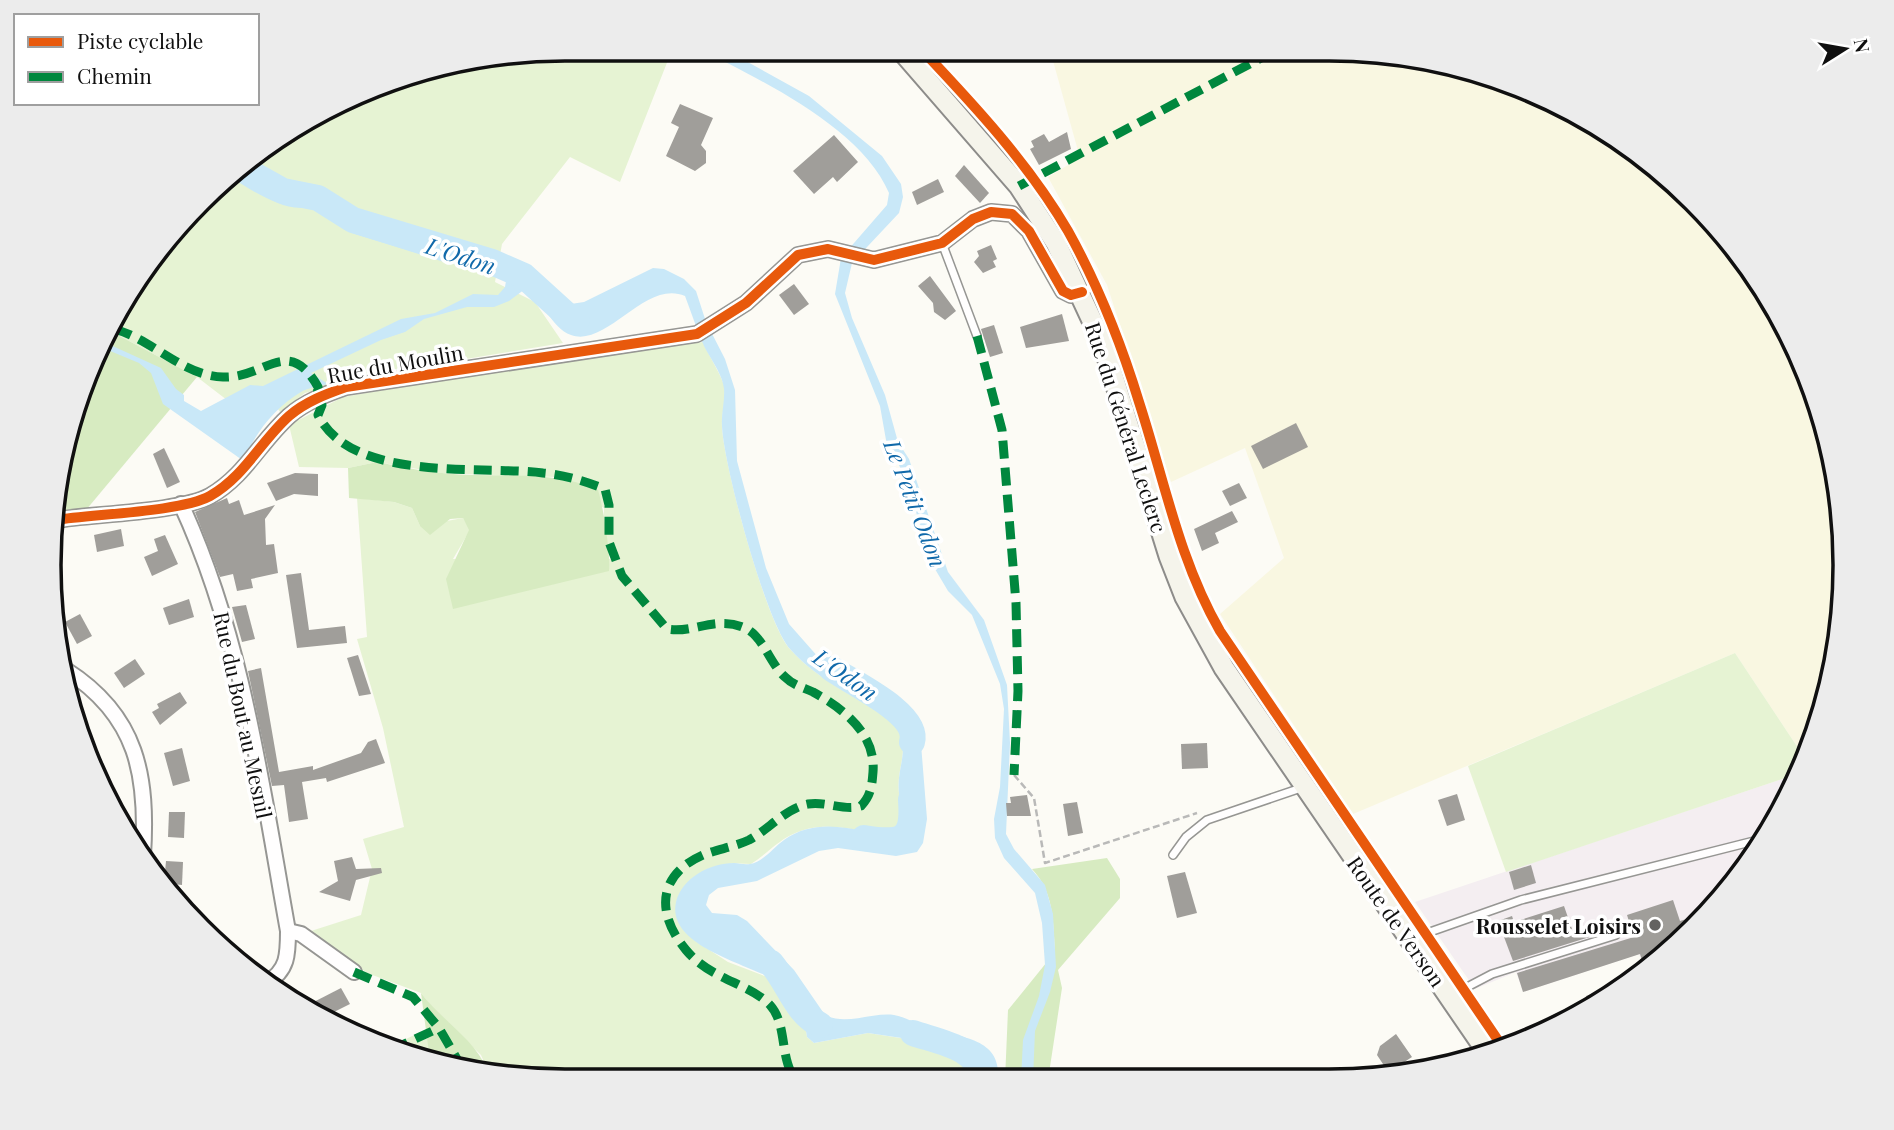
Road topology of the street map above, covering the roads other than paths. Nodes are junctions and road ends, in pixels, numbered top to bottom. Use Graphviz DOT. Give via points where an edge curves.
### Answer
graph roads {
  1 [pos="910,61"];
  2 [pos="942,243"];
  3 [pos="1089,289"];
  4 [pos="977,336"];
  5 [pos="181,504"];
  6 [pos="64,519"];
  7 [pos="74,675"];
  8 [pos="1305,787"];
  9 [pos="144,842"];
  10 [pos="1750,842"];
  11 [pos="1173,855"];
  12 [pos="288,931"];
  13 [pos="1616,935"];
  14 [pos="1409,939"];
  15 [pos="354,972"];
  16 [pos="274,977"];
  17 [pos="1449,996"];
  18 [pos="1482,1045"];
  1 -- 3 [label="main road, Rue du Général Leclerc" via="1019,186"];
  2 -- 3 [label="street" via="973,219 990,212 1012,214 1029,231 1063,291 1071,295"];
  2 -- 4 [label="lane"];
  2 -- 5 [label="street, Rue du Moulin" via="874,260 845,252 798,254 746,303 697,334 346,387 317,397 290,415 247,468 225,486 208,497"];
  3 -- 8 [label="main road, Rue du Général Leclerc" via="1103,344 1180,563 1185,597 1224,668"];
  5 -- 6 [label="street, Rue du Moulin"];
  5 -- 12 [label="street, Rue du Bout au Mesnil" via="204,553 230,636"];
  7 -- 9 [label="street" via="106,702 135,751 143,779"];
  8 -- 11 [label="lane" via="1207,820"];
  8 -- 14 [label="main road, Route de Verson"];
  10 -- 14 [label="lane" via="1521,900"];
  12 -- 15 [label="street" via="301,934"];
  12 -- 16 [label="street, Rue du Bout au Mesnil" via="288,956 283,970"];
  13 -- 17 [label="lane" via="1492,974"];
  14 -- 17 [label="main road, Route de Verson"];
  17 -- 18 [label="main road, Route de Verson"];
}
